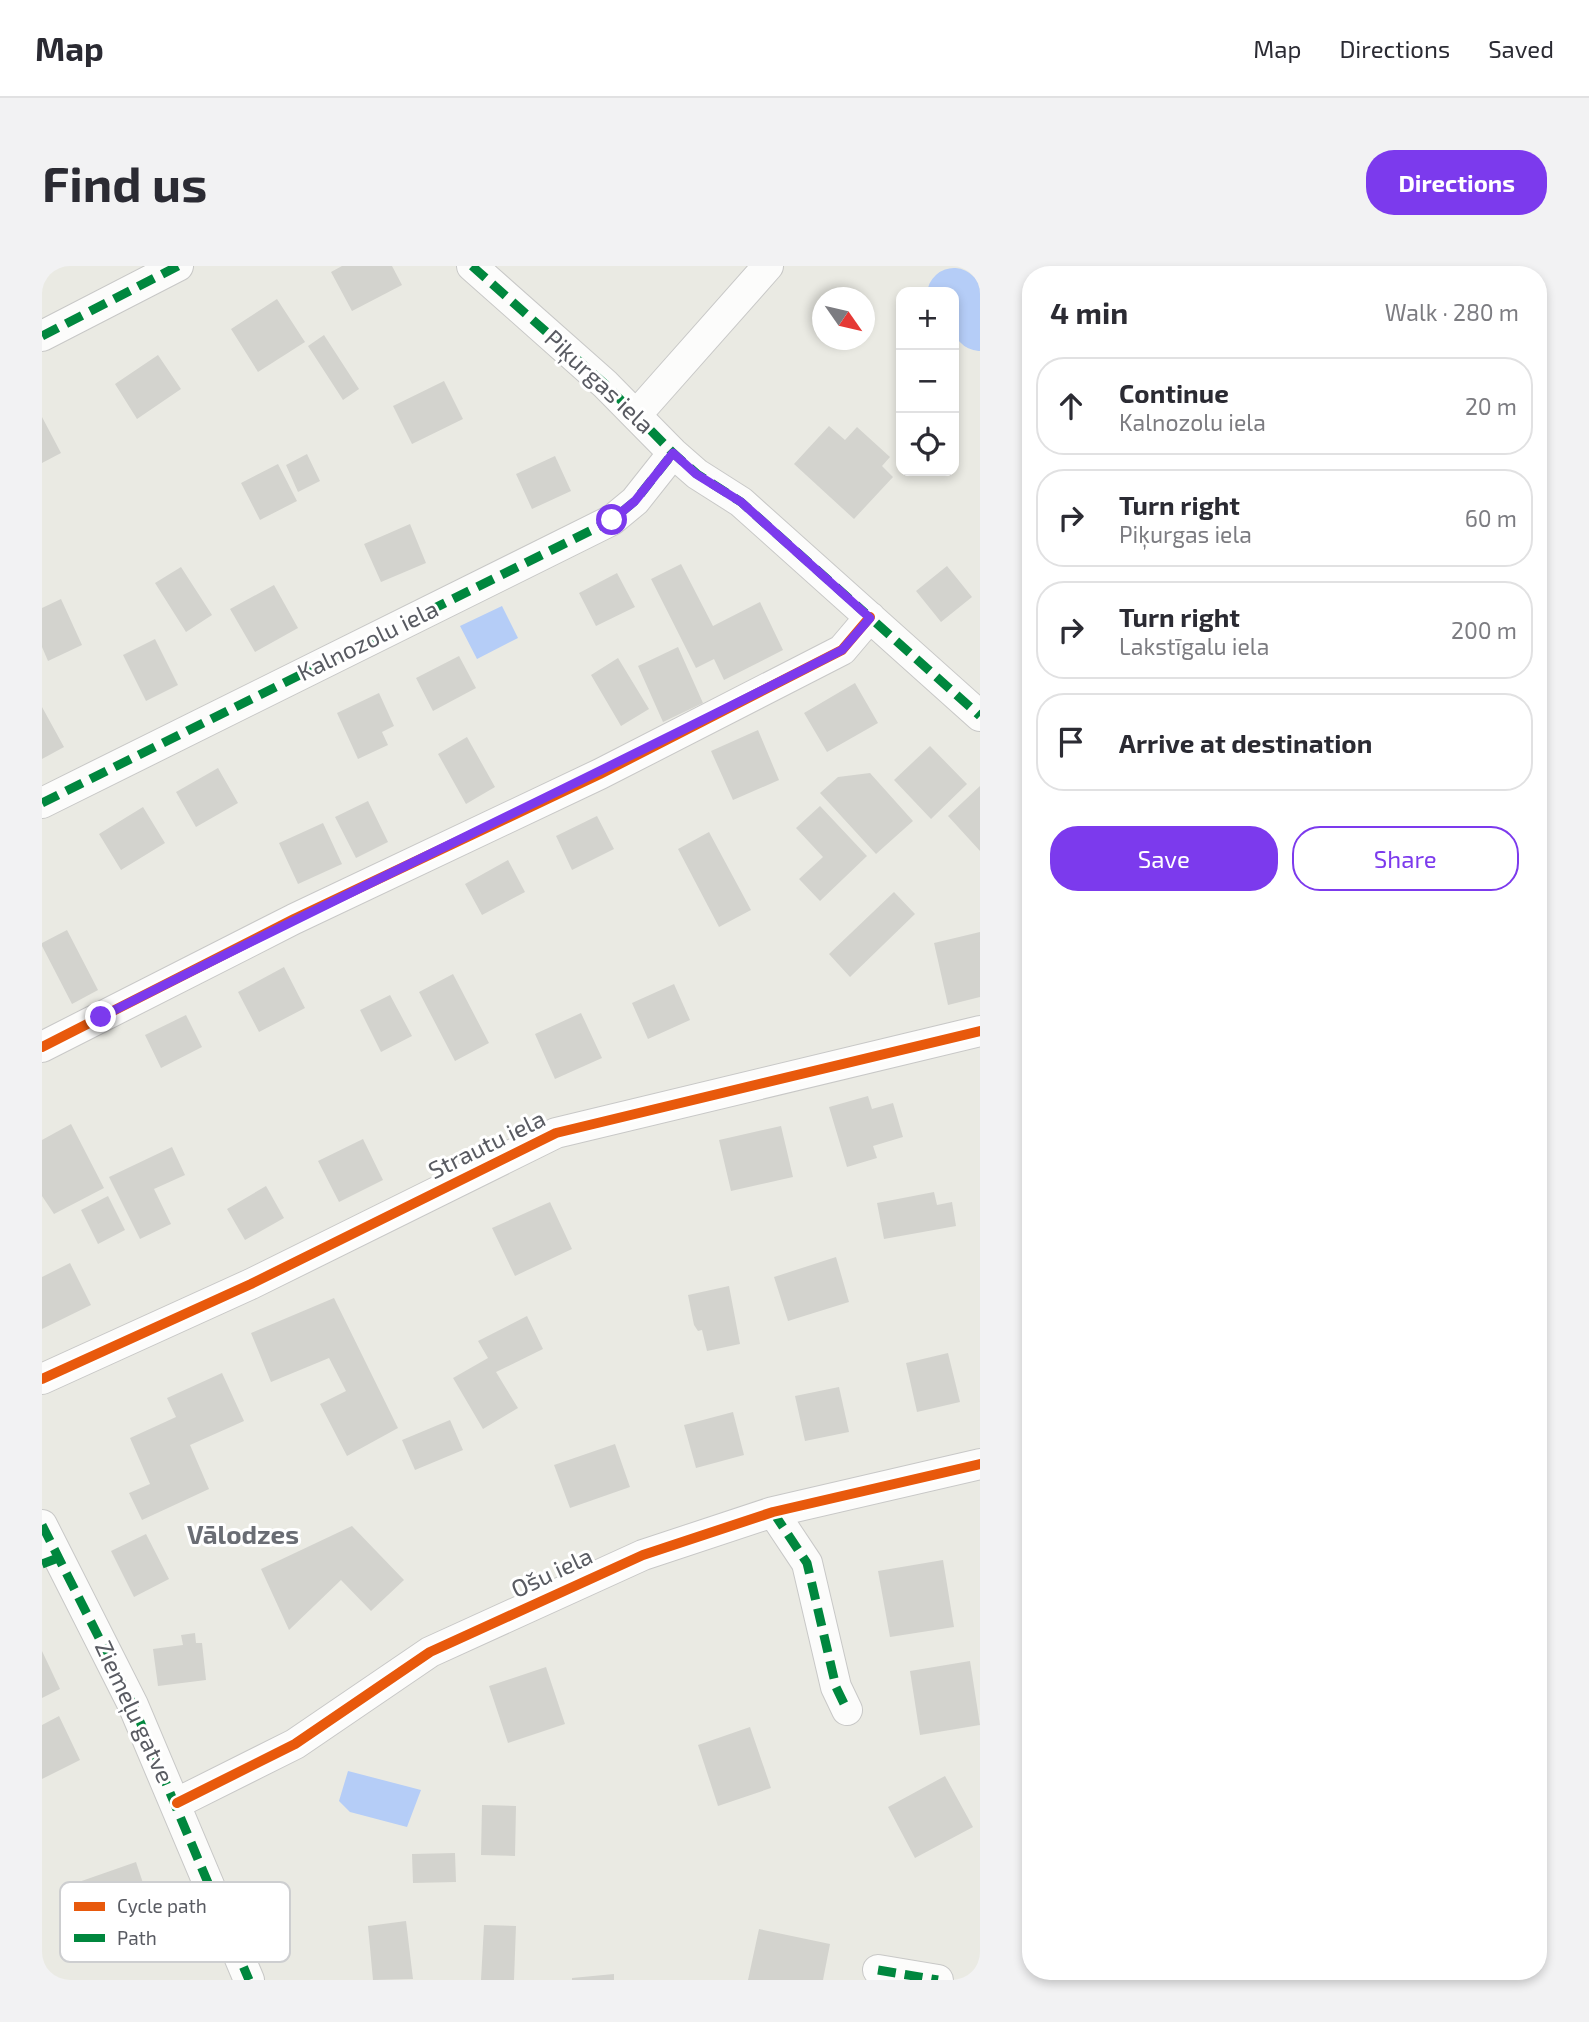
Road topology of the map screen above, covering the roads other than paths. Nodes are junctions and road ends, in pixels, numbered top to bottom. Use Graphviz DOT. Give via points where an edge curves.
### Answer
graph roads {
  1 [pos="178,266"];
  2 [pos="472,266"];
  3 [pos="768,266"];
  4 [pos="42,336"];
  5 [pos="637,414"];
  6 [pos="673,453"];
  7 [pos="870,618"];
  8 [pos="980,716"];
  9 [pos="42,803"];
  10 [pos="980,1031"];
  11 [pos="42,1047"];
  12 [pos="42,1379"];
  13 [pos="980,1464"];
  14 [pos="773,1512"];
  15 [pos="42,1525"];
  16 [pos="50,1561"];
  17 [pos="847,1710"];
  18 [pos="177,1803"];
  19 [pos="209,1882"];
  20 [pos="242,1962"];
  21 [pos="878,1970"];
  22 [pos="249,1980"];
  23 [pos="938,1980"];
  1 -- 4 [label="street"];
  2 -- 5 [label="street, Piķurgas iela"];
  3 -- 5 [label="street"];
  5 -- 6 [label="street, Piķurgas iela"];
  6 -- 7 [label="street, Piķurgas iela" via="696,474 741,502"];
  6 -- 9 [label="street, Kalnozolu iela" via="635,501 612,520"];
  7 -- 8 [label="street, Piķurgas iela"];
  7 -- 11 [label="street" via="842,650 600,774 294,919"];
  10 -- 12 [label="street, Strautu iela" via="556,1133 273,1273"];
  13 -- 14 [label="street, Ošu iela"];
  14 -- 17 [label="street" via="807,1563 836,1687"];
  14 -- 18 [label="street, Ošu iela" via="643,1555 430,1652 295,1744"];
  15 -- 16 [label="street, Ziemeļu gatve"];
  16 -- 18 [label="street, Ziemeļu gatve" via="133,1705"];
  18 -- 19 [label="street, Ziemeļu gatve"];
  20 -- 22 [label="street, Ziemeļu gatve"];
  21 -- 23 [label="street"];
}
